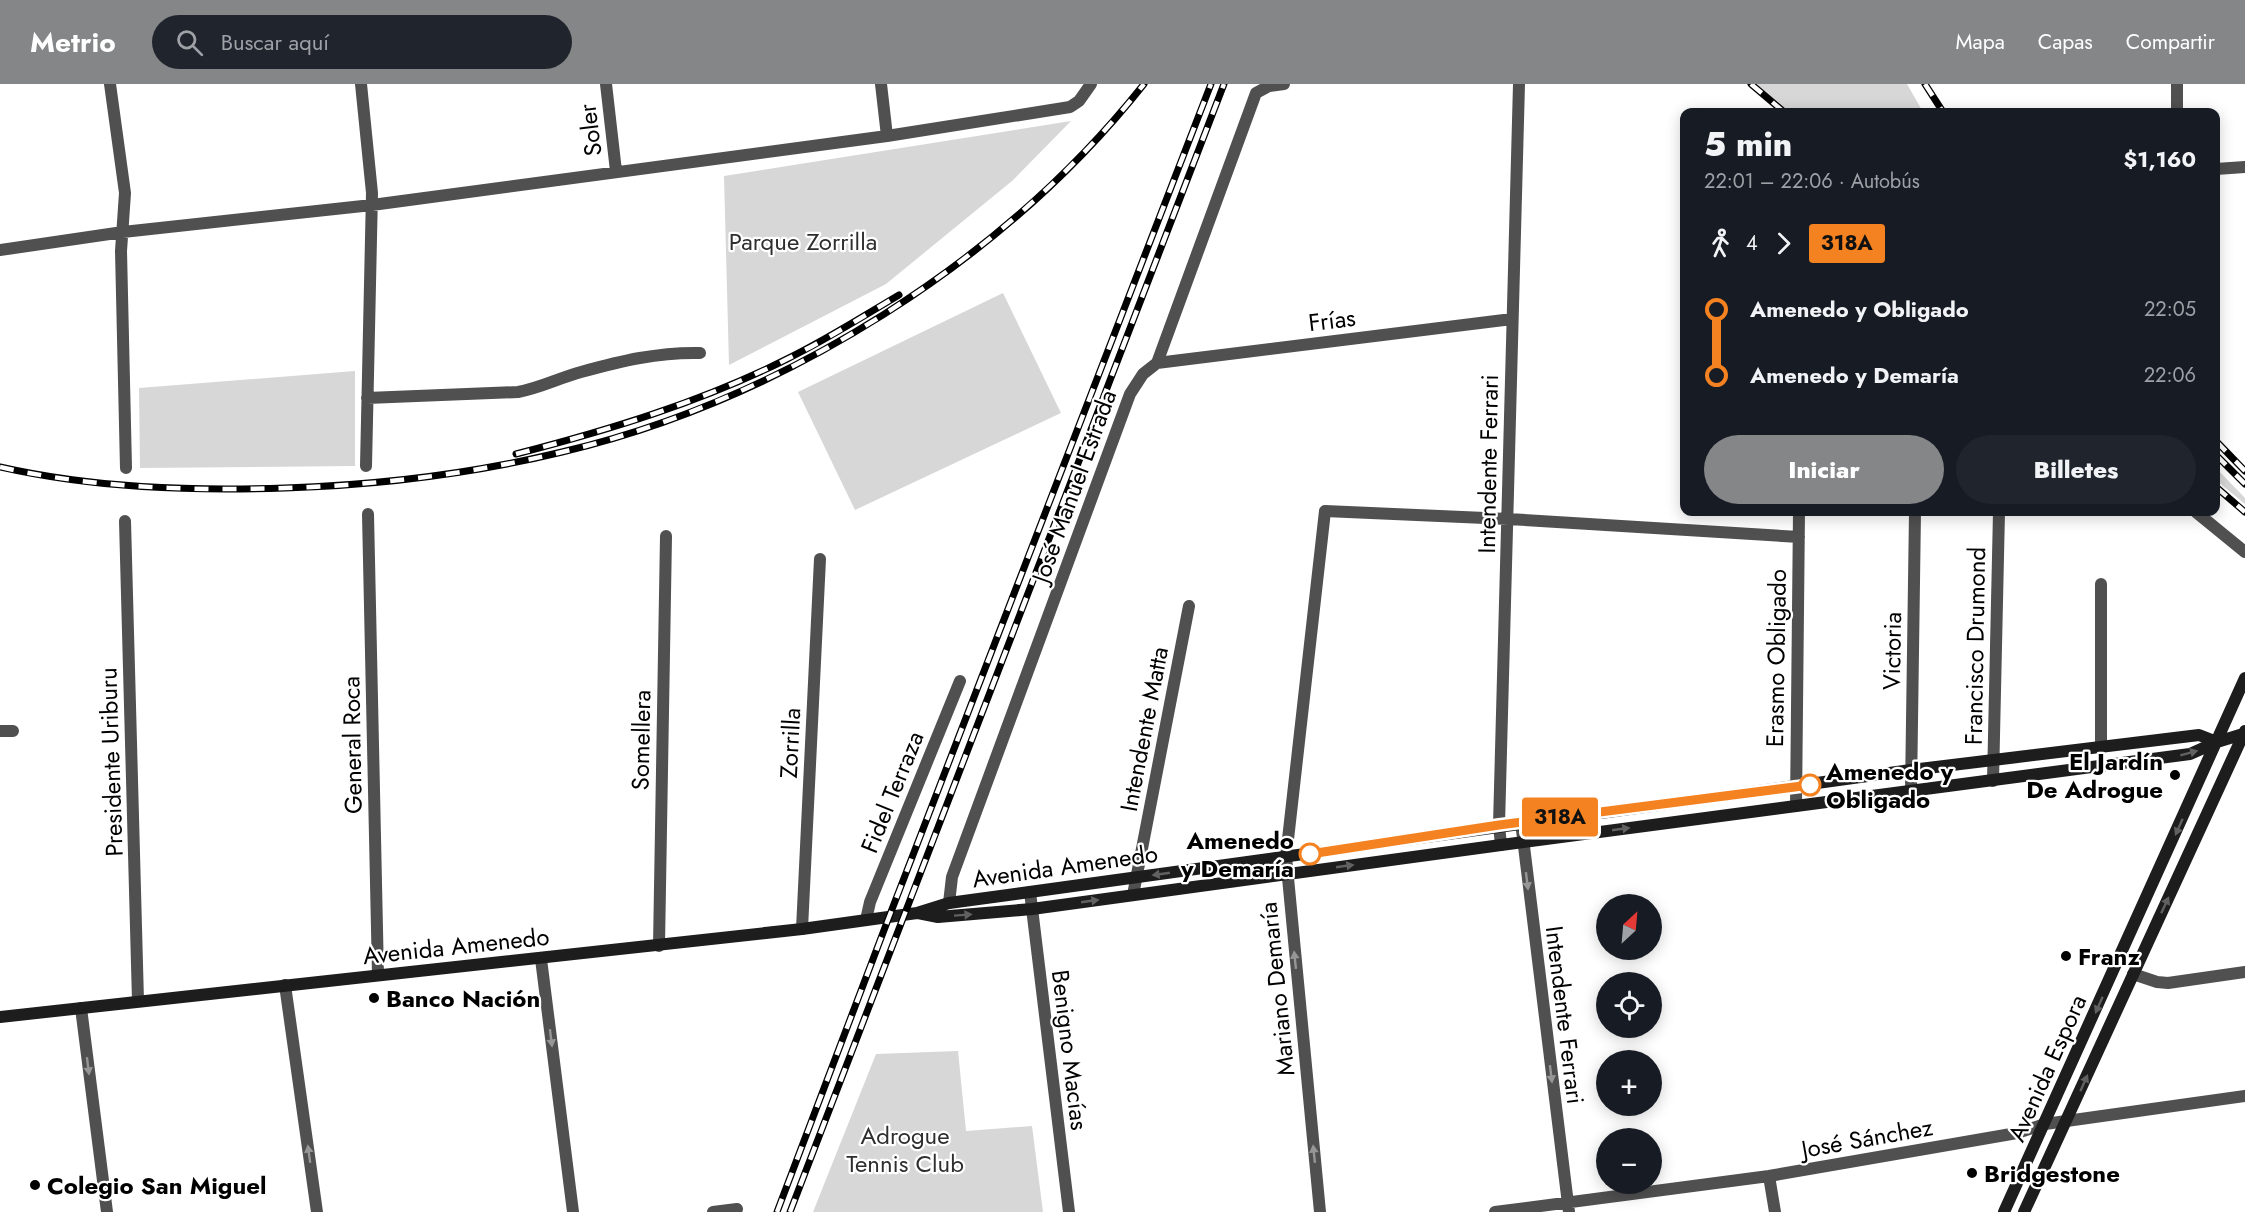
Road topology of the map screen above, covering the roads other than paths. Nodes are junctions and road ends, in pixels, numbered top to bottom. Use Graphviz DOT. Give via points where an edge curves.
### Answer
graph roads {
  1 [pos="110,84"];
  2 [pos="361,84"];
  3 [pos="606,84"];
  4 [pos="881,84"];
  5 [pos="1091,84"];
  6 [pos="1284,84"];
  7 [pos="1519,84"];
  8 [pos="2176,84"];
  9 [pos="2177,108"];
  10 [pos="887,136"];
  11 [pos="2245,167"];
  12 [pos="2220,169"];
  13 [pos="616,171"];
  14 [pos="372,205"];
  15 [pos="123,232"];
  16 [pos="0,250"];
  17 [pos="1512,319"];
  18 [pos="700,353"];
  19 [pos="1157,363"];
  20 [pos="367,398"];
  21 [pos="366,466"];
  22 [pos="126,468"];
  23 [pos="368,514"];
  24 [pos="1799,516"];
  25 [pos="1915,516"];
  26 [pos="1999,516"];
  27 [pos="2201,516"];
  28 [pos="1508,519"];
  29 [pos="125,521"];
  30 [pos="666,536"];
  31 [pos="1799,537"];
  32 [pos="2245,552"];
  33 [pos="820,559"];
  34 [pos="2101,584"];
  35 [pos="1189,606"];
  36 [pos="2245,678"];
  37 [pos="960,681"];
  38 [pos="2244,733"];
  39 [pos="2217,741"];
  40 [pos="2101,747"];
  41 [pos="1993,759"];
  42 [pos="1911,770"];
  43 [pos="1993,781"];
  44 [pos="1796,787"];
  45 [pos="1911,791"];
  46 [pos="1796,806"];
  47 [pos="1521,822"];
  48 [pos="1499,825"];
  49 [pos="1522,842"];
  50 [pos="1501,845"];
  51 [pos="1286,857"];
  52 [pos="1287,874"];
  53 [pos="1136,878"];
  54 [pos="1030,892"];
  55 [pos="1133,896"];
  56 [pos="949,903"];
  57 [pos="1032,909"];
  58 [pos="917,913"];
  59 [pos="866,920"];
  60 [pos="802,929"];
  61 [pos="659,946"];
  62 [pos="541,959"];
  63 [pos="2245,972"];
  64 [pos="2133,974"];
  65 [pos="378,975"];
  66 [pos="285,985"];
  67 [pos="138,1001"];
  68 [pos="81,1008"];
  69 [pos="0,1017"];
  70 [pos="2245,1096"];
  71 [pos="2066,1121"];
  72 [pos="2045,1124"];
  73 [pos="1769,1176"];
  74 [pos="1568,1207"];
  75 [pos="737,1209"];
  76 [pos="107,1212"];
  77 [pos="317,1212"];
  78 [pos="573,1212"];
  79 [pos="713,1212"];
  80 [pos="1069,1212"];
  81 [pos="1320,1212"];
  82 [pos="1495,1212"];
  83 [pos="1775,1212"];
  84 [pos="2004,1212"];
  85 [pos="2024,1212"];
  1 -- 15 [label="street" via="125,193"];
  2 -- 14 [label="street"];
  3 -- 13 [label="street, Soler"];
  4 -- 10 [label="street"];
  5 -- 10 [label="street" via="1071,107"];
  6 -- 19 [label="street, José Manuel Estrada" via="1256,93"];
  7 -- 17 [label="street, Intendente Ferrari"];
  8 -- 9 [label="street"];
  10 -- 13 [label="street"];
  11 -- 12 [label="street"];
  13 -- 14 [label="street"];
  14 -- 15 [label="street"];
  14 -- 20 [label="street"];
  15 -- 16 [label="street"];
  15 -- 22 [label="street"];
  17 -- 19 [label="street, Frías"];
  17 -- 28 [label="street, Intendente Ferrari"];
  18 -- 20 [label="street" via="641,356 518,392"];
  19 -- 56 [label="street, José Manuel Estrada" via="1143,374 1130,394 952,877"];
  20 -- 21 [label="street"];
  23 -- 65 [label="street, General Roca"];
  24 -- 31 [label="street, Erasmo Obligado"];
  25 -- 42 [label="street, Victoria"];
  26 -- 41 [label="street, Francisco Drumond"];
  27 -- 32 [label="street"];
  28 -- 31 [label="street"];
  28 -- 48 [label="street, Intendente Ferrari"];
  28 -- 51 [label="street, Mariano Demaría" via="1325,511"];
  29 -- 67 [label="street, Presidente Uriburu"];
  30 -- 61 [label="street, Somellera"];
  31 -- 44 [label="street, Erasmo Obligado"];
  33 -- 60 [label="street, Zorrilla"];
  34 -- 40 [label="street"];
  35 -- 53 [label="street, Intendente Matta"];
  36 -- 39 [label="street, Avenida Espora"];
  37 -- 59 [label="street, Fidel Terraza"];
  38 -- 39 [label="street, Avenida Amenedo"];
  64 -- 38 [label="street, Avenida Espora, one-way"];
  39 -- 40 [label="street, Avenida Amenedo" via="2199,735"];
  43 -- 39 [label="street, Avenida Amenedo, one-way" via="2190,754"];
  39 -- 72 [label="street, Avenida Espora, one-way"];
  40 -- 41 [label="street, Avenida Amenedo"];
  41 -- 42 [label="street, Avenida Amenedo"];
  41 -- 43 [label="street, Francisco Drumond"];
  42 -- 44 [label="street, Avenida Amenedo"];
  42 -- 45 [label="street, Victoria"];
  43 -- 45 [label="street, Avenida Amenedo"];
  44 -- 46 [label="street, Erasmo Obligado"];
  44 -- 47 [label="street, Avenida Amenedo"];
  45 -- 46 [label="street, Avenida Amenedo"];
  49 -- 46 [label="street, Avenida Amenedo, one-way"];
  47 -- 48 [label="street, Avenida Amenedo"];
  47 -- 49 [label="street, Intendente Ferrari"];
  48 -- 50 [label="street, Intendente Ferrari"];
  48 -- 51 [label="street, Avenida Amenedo"];
  49 -- 50 [label="street, Avenida Amenedo"];
  49 -- 74 [label="street, Intendente Ferrari, one-way"];
  52 -- 50 [label="street, Avenida Amenedo, one-way"];
  51 -- 52 [label="street, Mariano Demaría"];
  51 -- 53 [label="street, Avenida Amenedo, one-way"];
  52 -- 55 [label="street, Avenida Amenedo"];
  81 -- 52 [label="street, Mariano Demaría, one-way"];
  53 -- 54 [label="street, Avenida Amenedo"];
  53 -- 55 [label="street, Intendente Matta"];
  54 -- 56 [label="street, Avenida Amenedo"];
  54 -- 57 [label="street, Benigno Macías"];
  57 -- 55 [label="street, Avenida Amenedo, one-way"];
  56 -- 58 [label="street, Avenida Amenedo"];
  58 -- 57 [label="street, Avenida Amenedo, one-way" via="938,917"];
  57 -- 80 [label="street, Benigno Macías"];
  58 -- 59 [label="street, Avenida Amenedo"];
  59 -- 60 [label="street, Avenida Amenedo"];
  60 -- 61 [label="street, Avenida Amenedo"];
  61 -- 62 [label="street, Avenida Amenedo"];
  62 -- 65 [label="street, Avenida Amenedo"];
  62 -- 78 [label="street, one-way"];
  63 -- 64 [label="street" via="2168,982"];
  71 -- 64 [label="street, Avenida Espora, one-way"];
  65 -- 66 [label="street, Avenida Amenedo"];
  66 -- 67 [label="street, Avenida Amenedo"];
  77 -- 66 [label="street, one-way"];
  67 -- 68 [label="street, Avenida Amenedo"];
  68 -- 69 [label="street, Avenida Amenedo"];
  68 -- 76 [label="street, one-way"];
  70 -- 71 [label="street, José Sánchez"];
  71 -- 72 [label="street, José Sánchez"];
  71 -- 85 [label="street, Avenida Espora"];
  72 -- 73 [label="street, José Sánchez" via="2017,1133"];
  72 -- 84 [label="street, Avenida Espora"];
  73 -- 74 [label="street, José Sánchez"];
  73 -- 83 [label="street"];
  74 -- 82 [label="street, José Sánchez"];
  75 -- 79 [label="street"];
}
